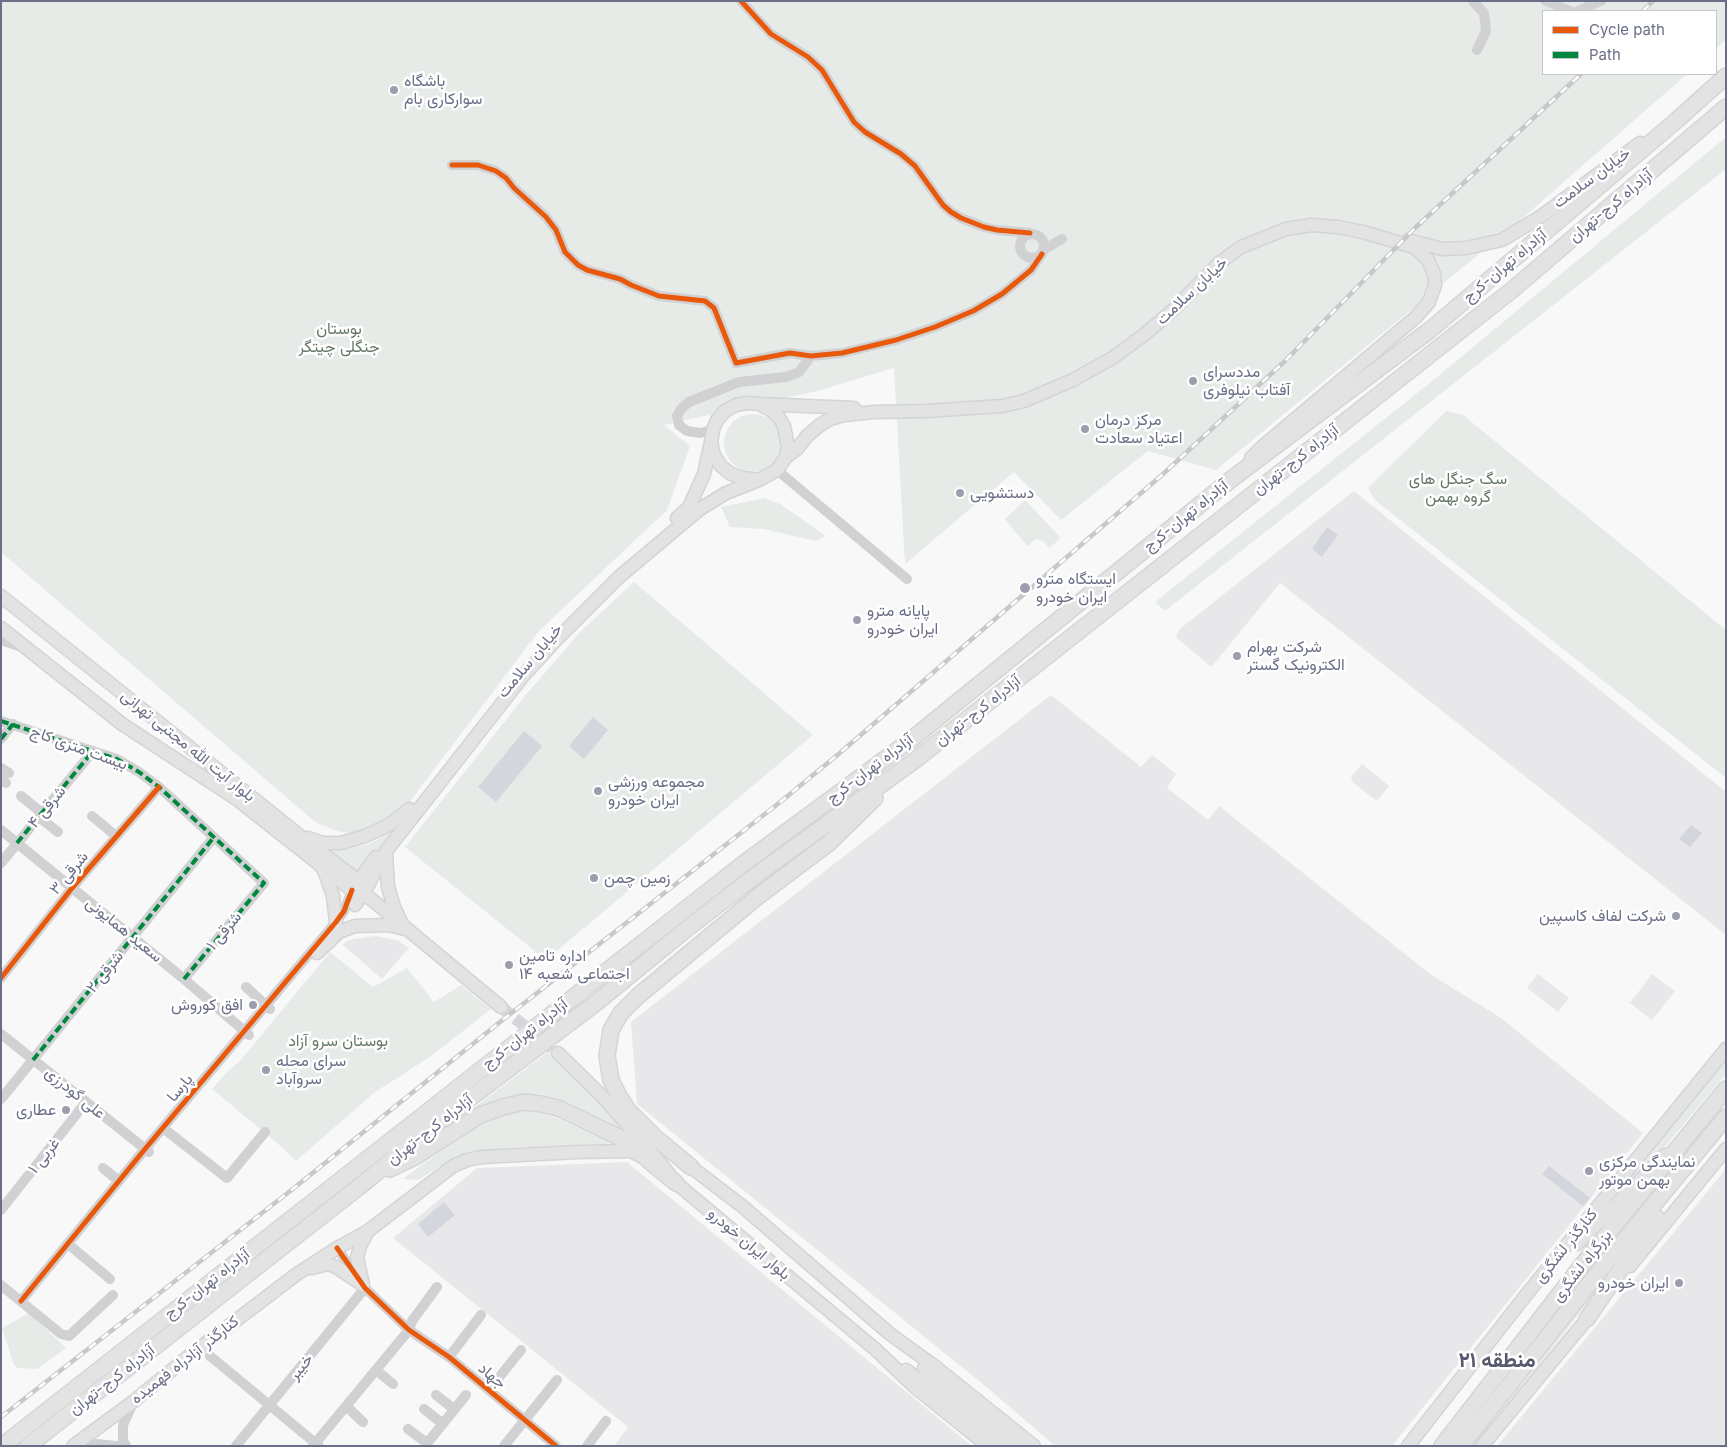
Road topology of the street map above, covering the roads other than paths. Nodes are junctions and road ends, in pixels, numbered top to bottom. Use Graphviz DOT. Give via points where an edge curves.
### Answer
graph roads {
  1 [pos="741,1"];
  2 [pos="1473,1"];
  3 [pos="1546,1"];
  4 [pos="1600,1"];
  5 [pos="1568,10"];
  6 [pos="1580,10"];
  7 [pos="1477,50"];
  8 [pos="1726,76"];
  9 [pos="1726,107"];
  10 [pos="1677,120"];
  11 [pos="452,165"];
  12 [pos="1004,231"];
  13 [pos="1030,233"];
  14 [pos="1041,237"];
  15 [pos="1020,249"];
  16 [pos="1043,252"];
  17 [pos="1020,281"];
  18 [pos="1170,308"];
  19 [pos="811,356"];
  20 [pos="759,404"];
  21 [pos="712,436"];
  22 [pos="786,456"];
  23 [pos="777,470"];
  24 [pos="759,480"];
  25 [pos="1230,481"];
  26 [pos="908,579"];
  27 [pos="1,596"];
  28 [pos="1,628"];
  29 [pos="1,640"];
  30 [pos="26,648"];
  31 [pos="1,720"];
  32 [pos="13,724"];
  33 [pos="1,739"];
  34 [pos="93,751"];
  35 [pos="914,761"];
  36 [pos="159,786"];
  37 [pos="21,796"];
  38 [pos="408,809"];
  39 [pos="41,815"];
  40 [pos="92,816"];
  41 [pos="1,830"];
  42 [pos="58,832"];
  43 [pos="299,835"];
  44 [pos="116,836"];
  45 [pos="214,837"];
  46 [pos="17,843"];
  47 [pos="386,852"];
  48 [pos="1,862"];
  49 [pos="317,862"];
  50 [pos="264,883"];
  51 [pos="72,888"];
  52 [pos="361,893"];
  53 [pos="336,922"];
  54 [pos="405,929"];
  55 [pos="133,937"];
  56 [pos="316,953"];
  57 [pos="1,978"];
  58 [pos="184,979"];
  59 [pos="246,988"];
  60 [pos="501,1007"];
  61 [pos="268,1008"];
  62 [pos="247,1033"];
  63 [pos="1,1034"];
  64 [pos="1726,1049"];
  65 [pos="558,1053"];
  66 [pos="34,1060"];
  67 [pos="1726,1089"];
  68 [pos="1,1099"];
  69 [pos="86,1102"];
  70 [pos="1726,1118"];
  71 [pos="1699,1122"];
  72 [pos="165,1129"];
  73 [pos="265,1132"];
  74 [pos="1726,1149"];
  75 [pos="147,1151"];
  76 [pos="649,1161"];
  77 [pos="691,1167"];
  78 [pos="102,1168"];
  79 [pos="119,1181"];
  80 [pos="364,1183"];
  81 [pos="676,1183"];
  82 [pos="1,1210"];
  83 [pos="760,1222"];
  84 [pos="368,1231"];
  85 [pos="745,1240"];
  86 [pos="70,1246"];
  87 [pos="337,1248"];
  88 [pos="297,1274"];
  89 [pos="110,1279"];
  90 [pos="1,1285"];
  91 [pos="364,1287"];
  92 [pos="437,1287"];
  93 [pos="113,1295"];
  94 [pos="1526,1296"];
  95 [pos="24,1303"];
  96 [pos="481,1315"];
  97 [pos="1587,1319"];
  98 [pos="409,1330"];
  99 [pos="890,1334"];
  100 [pos="214,1337"];
  101 [pos="875,1349"];
  102 [pos="521,1350"];
  103 [pos="189,1356"];
  104 [pos="210,1356"];
  105 [pos="449,1357"];
  106 [pos="376,1370"];
  107 [pos="557,1380"];
  108 [pos="393,1384"];
  109 [pos="489,1390"];
  110 [pos="436,1395"];
  111 [pos="466,1395"];
  112 [pos="134,1401"];
  113 [pos="269,1405"];
  114 [pos="346,1406"];
  115 [pos="424,1409"];
  116 [pos="454,1410"];
  117 [pos="525,1420"];
  118 [pos="606,1421"];
  119 [pos="363,1422"];
  120 [pos="443,1424"];
  121 [pos="408,1429"];
  122 [pos="93,1431"];
  123 [pos="1410,1444"];
  124 [pos="315,1445"];
  125 [pos="426,1445"];
  126 [pos="1018,1445"];
  127 [pos="2,1446"];
  128 [pos="28,1446"];
  129 [pos="73,1446"];
  130 [pos="82,1446"];
  131 [pos="116,1446"];
  132 [pos="126,1446"];
  133 [pos="236,1446"];
  134 [pos="504,1446"];
  135 [pos="556,1446"];
  136 [pos="587,1446"];
  137 [pos="988,1446"];
  138 [pos="1004,1446"];
  139 [pos="1034,1446"];
  140 [pos="1442,1446"];
  141 [pos="1461,1446"];
  142 [pos="1482,1446"];
  1 -- 12 [label="street" via="771,34 808,57 822,70 854,122 915,166 951,212 984,227"];
  2 -- 7 [label="street" via="1484,13 1486,30"];
  3 -- 5 [label="street"];
  4 -- 6 [label="street"];
  8 -- 10 [label="highway, آزادراه تهران-کرج"];
  9 -- 35 [label="highway, آزادراه کرج-تهران" via="1512,290"];
  10 -- 18 [label="main road, خیابان سلامت" via="1540,217 1502,240 1466,248 1442,249 1332,220 1283,224 1232,248 1206,267"];
  10 -- 25 [label="highway, آزادراه تهران-کرج" via="1430,330"];
  11 -- 19 [label="street" via="478,165 506,178 556,230 565,252 587,270 620,278 659,296 705,301 714,308 736,363 790,353"];
  12 -- 13 [label="street"];
  12 -- 15 [label="street"];
  13 -- 14 [label="street"];
  13 -- 15 [label="street" via="1020,240"];
  14 -- 16 [label="street"];
  14 -- 16 [label="street" via="1062,239"];
  15 -- 16 [label="street" via="1031,258"];
  15 -- 17 [label="street" via="1023,266"];
  16 -- 17 [label="street"];
  17 -- 19 [label="street" via="973,311 935,327 842,353"];
  18 -- 20 [label="main road, خیابان سلامت" via="1096,361 1053,384 1024,394 969,404 845,408"];
  18 -- 22 [label="main road, خیابان سلامت" via="1145,334 1114,357 1073,380 1024,401 1002,406 844,415 820,425"];
  18 -- 25 [label="main road, خیابان سلامت" via="1218,263 1241,247 1286,229 1312,225 1364,232 1414,247 1428,260 1434,274 1435,285 1429,302 1416,317 1262,447"];
  19 -- 21 [label="street" via="799,372 786,377 739,382 690,402 681,409 677,416 679,425 687,431"];
  20 -- 21 [label="main road" via="736,405 726,411 718,420"];
  20 -- 22 [label="main road" via="778,416 784,426 788,447"];
  21 -- 24 [label="main road" via="714,455 721,466 731,474"];
  21 -- 38 [label="main road, خیابان سلامت" via="704,474 689,507 558,626"];
  22 -- 23 [label="main road"];
  23 -- 24 [label="main road"];
  23 -- 26 [label="street"];
  24 -- 47 [label="main road, خیابان سلامت" via="726,493 700,509 619,577 562,633 524,675"];
  25 -- 127 [label="highway, آزادراه تهران-کرج" via="912,739 742,864"];
  27 -- 43 [label="main road, بلوار آیت الله مجتبی تهرانی"];
  28 -- 30 [label="main road, بلوار آیت الله مجتبی تهرانی"];
  29 -- 30 [label="street"];
  30 -- 49 [label="main road, بلوار آیت الله مجتبی تهرانی" via="122,724 238,800"];
  31 -- 32 [label="street, بیست متری کاج"];
  32 -- 33 [label="street"];
  32 -- 34 [label="street, بیست متری کاج"];
  34 -- 36 [label="street, بیست متری کاج" via="117,759"];
  34 -- 39 [label="street, ۴ شرقی"];
  35 -- 77 [label="highway" via="829,843 756,898 638,996 621,1013 611,1030 607,1056 611,1080 619,1096 628,1110 657,1139"];
  35 -- 80 [label="highway, آزادراه کرج-تهران" via="744,884 596,1004"];
  36 -- 44 [label="street, ۳ شرقی"];
  36 -- 45 [label="street, بیست متری کاج"];
  37 -- 39 [label="street"];
  38 -- 43 [label="main road" via="389,824 341,843"];
  38 -- 52 [label="main road, خیابان سلامت"];
  39 -- 42 [label="street"];
  39 -- 46 [label="street, ۴ شرقی"];
  40 -- 44 [label="street"];
  41 -- 46 [label="street, سعید همایونی"];
  43 -- 52 [label="main road, بلوار آیت الله مجتبی تهرانی"];
  44 -- 51 [label="street, ۳ شرقی"];
  45 -- 50 [label="street, بیست متری کاج"];
  45 -- 55 [label="street, ۲ شرقی"];
  46 -- 48 [label="street, ۴ شرقی"];
  46 -- 51 [label="street, سعید همایونی"];
  47 -- 52 [label="main road, خیابان سلامت"];
  47 -- 54 [label="main road" via="388,886"];
  49 -- 52 [label="main road, بلوار آیت الله مجتبی تهرانی"];
  49 -- 53 [label="main road" via="330,884"];
  50 -- 58 [label="street, ۱ شرقی"];
  51 -- 55 [label="street, سعید همایونی"];
  51 -- 57 [label="street, ۳ شرقی"];
  52 -- 53 [label="street, پارسا"];
  52 -- 54 [label="main road"];
  52 -- 56 [label="street, پارسا"];
  53 -- 61 [label="street, پارسا"];
  54 -- 56 [label="main road" via="388,925 355,926 338,932"];
  54 -- 60 [label="main road"];
  55 -- 58 [label="street, سعید همایونی"];
  55 -- 66 [label="street, ۲ شرقی"];
  56 -- 61 [label="street, پارسا"];
  58 -- 62 [label="street, سعید همایونی"];
  59 -- 61 [label="street"];
  61 -- 62 [label="street, پارسا"];
  62 -- 72 [label="street, پارسا"];
  63 -- 66 [label="street, علی گودرزی"];
  64 -- 94 [label="main road, کنارگذر لشگری"];
  65 -- 81 [label="main road, بلوار ایران خودرو" via="595,1088"];
  66 -- 68 [label="street, ۲ شرقی"];
  66 -- 69 [label="street, علی گودرزی"];
  67 -- 71 [label="highway, بزرگراه لشگری"];
  69 -- 75 [label="street, علی گودرزی"];
  69 -- 82 [label="street, ۱ غربی"];
  70 -- 97 [label="highway"];
  70 -- 141 [label="highway, بزرگراه لشگری" via="1608,1260"];
  71 -- 94 [label="main road"];
  71 -- 140 [label="highway, بزرگراه لشگری" via="1582,1265"];
  72 -- 73 [label="street" via="227,1178"];
  72 -- 75 [label="street, پارسا"];
  74 -- 97 [label="main road"];
  75 -- 79 [label="street, پارسا"];
  75 -- 86 [label="street, پارسا"];
  76 -- 80 [label="highway" via="625,1140 558,1108 524,1102 480,1115 415,1157"];
  76 -- 81 [label="highway"];
  76 -- 84 [label="main road" via="632,1151 613,1150 468,1160 452,1166"];
  77 -- 83 [label="main road, بلوار ایران خودرو"];
  78 -- 79 [label="street"];
  79 -- 86 [label="street, پارسا"];
  80 -- 128 [label="highway, آزادراه کرج-تهران"];
  81 -- 85 [label="main road, بلوار ایران خودرو"];
  83 -- 85 [label="main road"];
  83 -- 99 [label="main road, بلوار ایران خودرو"];
  84 -- 87 [label="main road"];
  84 -- 91 [label="main road" via="357,1258"];
  85 -- 101 [label="main road, بلوار ایران خودرو"];
  86 -- 89 [label="street"];
  86 -- 95 [label="street, پارسا"];
  87 -- 88 [label="main road"];
  87 -- 91 [label="street, جهاد"];
  88 -- 91 [label="main road" via="328,1264"];
  88 -- 100 [label="main road, کنارگذر آزادراه فهمیده"];
  90 -- 95 [label="street"];
  91 -- 98 [label="street, جهاد"];
  91 -- 113 [label="street, خیبر"];
  92 -- 98 [label="street" via="412,1320"];
  93 -- 95 [label="street" via="69,1336 61,1334"];
  94 -- 123 [label="main road, کنارگذر لشگری"];
  96 -- 105 [label="street"];
  97 -- 142 [label="main road"];
  98 -- 105 [label="street, جهاد"];
  98 -- 106 [label="street"];
  99 -- 126 [label="main road, بلوار ایران خودرو" via="929,1372"];
  99 -- 139 [label="main road, بلوار ایران خودرو"];
  100 -- 103 [label="main road, کنارگذر آزادراه فهمیده"];
  100 -- 104 [label="street"];
  101 -- 137 [label="main road, بلوار ایران خودرو" via="916,1388"];
  101 -- 138 [label="main road, بلوار ایران خودرو" via="921,1380"];
  102 -- 109 [label="street"];
  103 -- 104 [label="street"];
  103 -- 112 [label="main road, کنارگذر آزادراه فهمیده"];
  104 -- 113 [label="street"];
  105 -- 109 [label="street, جهاد"];
  106 -- 108 [label="street"];
  106 -- 114 [label="street"];
  107 -- 117 [label="street"];
  109 -- 117 [label="street, جهاد"];
  110 -- 116 [label="street"];
  111 -- 116 [label="street"];
  112 -- 122 [label="main road, کنارگذر آزادراه فهمیده"];
  112 -- 132 [label="street" via="123,1425"];
  113 -- 124 [label="street"];
  113 -- 133 [label="street, خیبر"];
  114 -- 119 [label="street"];
  114 -- 124 [label="street"];
  115 -- 120 [label="street"];
  116 -- 120 [label="street"];
  117 -- 134 [label="street"];
  117 -- 135 [label="street, جهاد"];
  118 -- 136 [label="street"];
  120 -- 125 [label="street"];
  121 -- 125 [label="street"];
  122 -- 129 [label="main road, کنارگذر آزادراه فهمیده"];
  122 -- 130 [label="main road"];
  130 -- 131 [label="street"];
}
